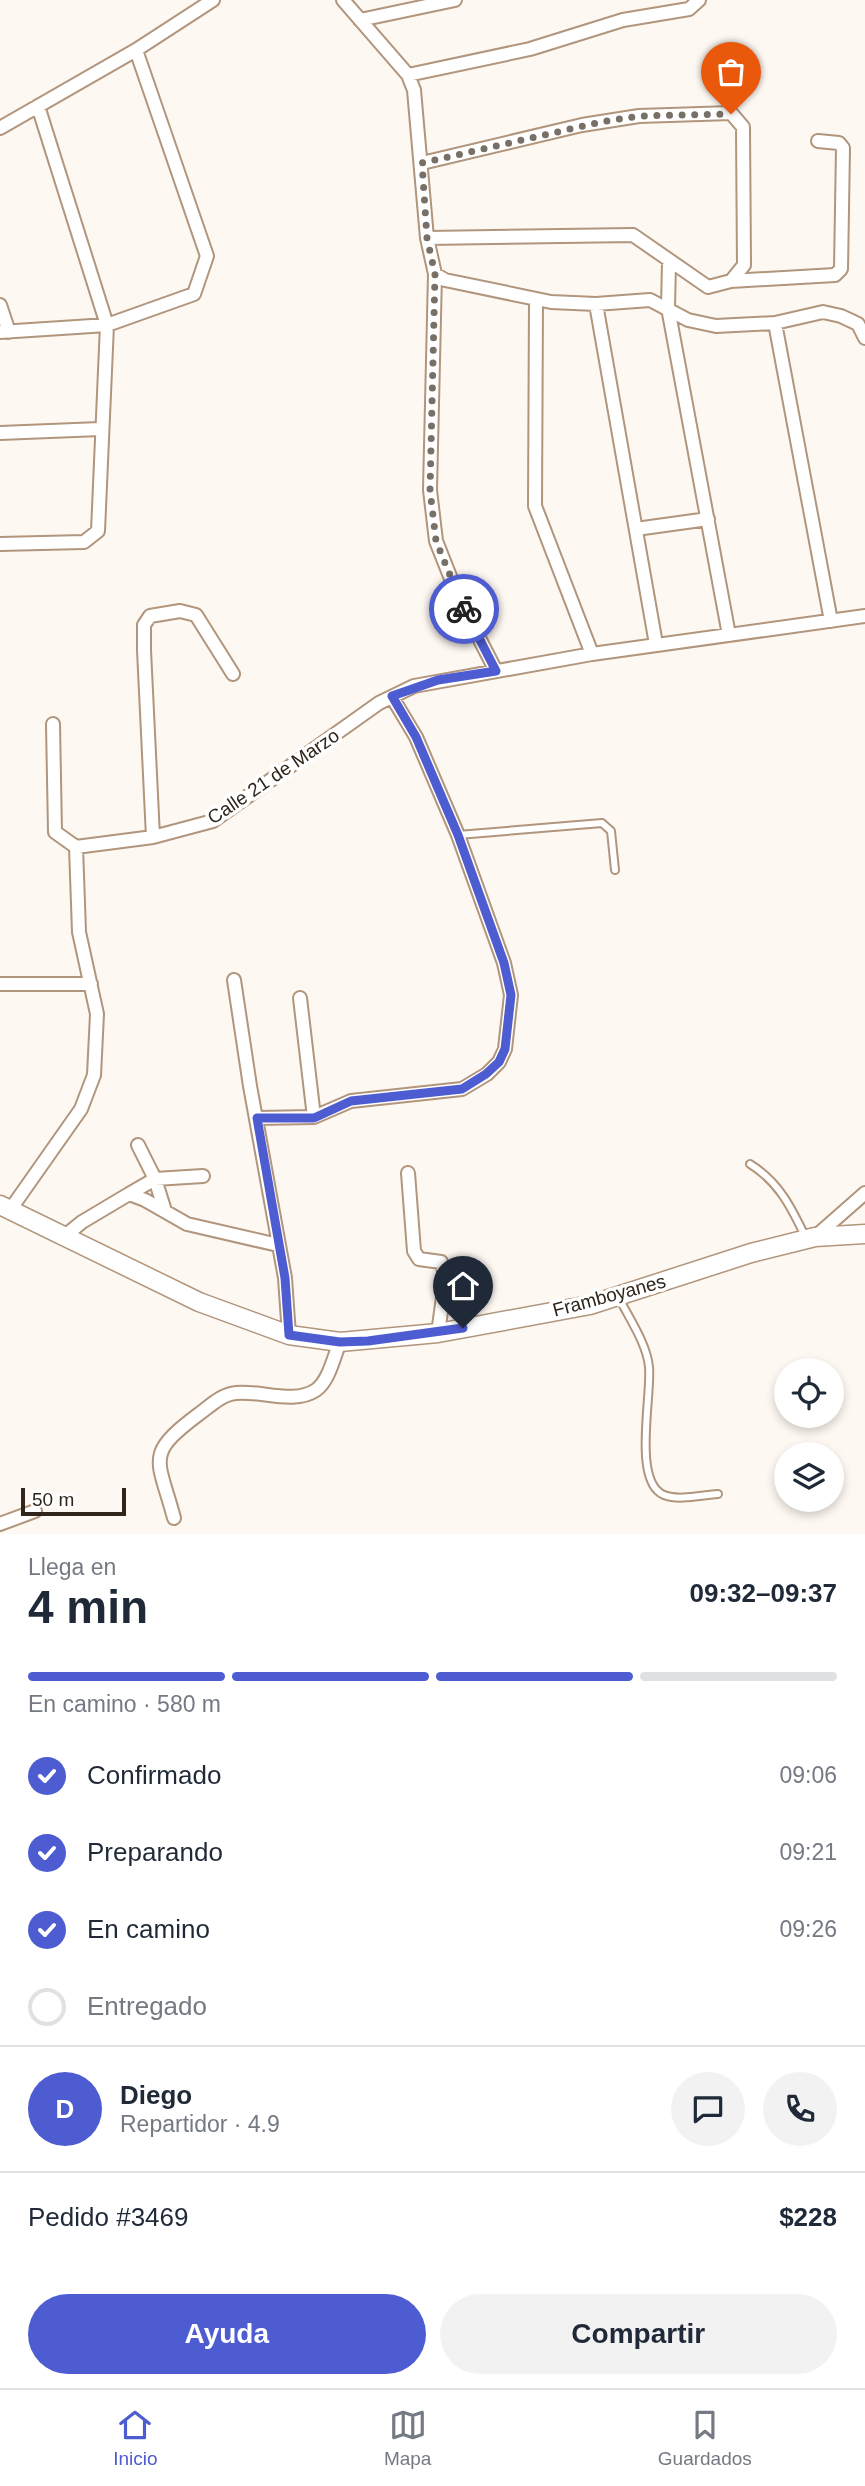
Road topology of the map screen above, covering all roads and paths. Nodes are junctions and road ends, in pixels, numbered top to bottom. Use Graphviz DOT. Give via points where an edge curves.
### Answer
graph roads {
  1 [pos="213,0"];
  2 [pos="343,0"];
  3 [pos="454,0"];
  4 [pos="699,0"];
  5 [pos="360,20"];
  6 [pos="136,50"];
  7 [pos="408,75"];
  8 [pos="38,106"];
  9 [pos="0,128"];
  10 [pos="818,141"];
  11 [pos="422,163"];
  12 [pos="427,238"];
  13 [pos="668,262"];
  14 [pos="435,274"];
  15 [pos="731,281"];
  16 [pos="536,300"];
  17 [pos="596,304"];
  18 [pos="0,305"];
  19 [pos="668,308"];
  20 [pos="775,323"];
  21 [pos="107,325"];
  22 [pos="5,332"];
  23 [pos="865,338"];
  24 [pos="100,429"];
  25 [pos="0,433"];
  26 [pos="708,519"];
  27 [pos="636,529"];
  28 [pos="0,544"];
  29 [pos="865,616"];
  30 [pos="831,621"];
  31 [pos="729,635"];
  32 [pos="656,644"];
  33 [pos="592,654"];
  34 [pos="496,671"];
  35 [pos="233,674"];
  36 [pos="392,696"];
  37 [pos="53,724"];
  38 [pos="458,835"];
  39 [pos="153,837"];
  40 [pos="76,847"];
  41 [pos="615,870"];
  42 [pos="234,980"];
  43 [pos="0,984"];
  44 [pos="91,984"];
  45 [pos="300,998"];
  46 [pos="257,1118"];
  47 [pos="314,1118"];
  48 [pos="138,1145"];
  49 [pos="750,1164"];
  50 [pos="408,1173"];
  51 [pos="204,1176"];
  52 [pos="155,1179"];
  53 [pos="128,1194"];
  54 [pos="865,1194"];
  55 [pos="5,1208"];
  56 [pos="165,1211"];
  57 [pos="865,1234"];
  58 [pos="66,1236"];
  59 [pos="811,1238"];
  60 [pos="278,1245"];
  61 [pos="618,1295"];
  62 [pos="438,1333"];
  63 [pos="289,1335"];
  64 [pos="340,1342"];
  65 [pos="718,1494"];
  66 [pos="35,1511"];
  67 [pos="174,1518"];
  68 [pos="0,1524"];
  1 -- 6 [label="street"];
  2 -- 5 [label="street"];
  3 -- 5 [label="street"];
  4 -- 7 [label="street" via="689,9 623,20 530,49"];
  5 -- 7 [label="street"];
  6 -- 8 [label="street"];
  6 -- 21 [label="street" via="206,256 194,294"];
  7 -- 11 [label="street" via="416,100"];
  8 -- 9 [label="street"];
  8 -- 21 [label="street"];
  10 -- 15 [label="street" via="839,143 843,148 841,269 835,275"];
  11 -- 12 [label="street"];
  11 -- 15 [label="street" via="593,123 639,116 731,114 743,127 744,265"];
  12 -- 13 [label="street" via="633,235"];
  12 -- 14 [label="street"];
  13 -- 15 [label="street" via="708,287"];
  13 -- 19 [label="street"];
  14 -- 16 [label="street" via="467,287"];
  14 -- 34 [label="street" via="430,490 436,541"];
  16 -- 17 [label="street"];
  16 -- 33 [label="street" via="535,506"];
  17 -- 19 [label="street" via="650,300"];
  17 -- 27 [label="street"];
  18 -- 22 [label="street"];
  19 -- 20 [label="street" via="688,320 716,326"];
  19 -- 26 [label="street"];
  20 -- 23 [label="street" via="823,312 858,324"];
  20 -- 30 [label="street"];
  21 -- 22 [label="street"];
  21 -- 24 [label="street"];
  24 -- 25 [label="street"];
  24 -- 28 [label="street" via="98,531 85,542"];
  26 -- 27 [label="street"];
  26 -- 31 [label="street"];
  27 -- 32 [label="street"];
  29 -- 30 [label="street, Calle 21 de Marzo"];
  30 -- 31 [label="street, Calle 21 de Marzo"];
  31 -- 32 [label="street, Calle 21 de Marzo"];
  32 -- 33 [label="street, Calle 21 de Marzo"];
  33 -- 34 [label="street, Calle 21 de Marzo"];
  34 -- 36 [label="street, Calle 21 de Marzo" via="438,680"];
  35 -- 39 [label="street" via="196,615 180,611 150,616 144,625"];
  36 -- 38 [label="street" via="416,737"];
  36 -- 39 [label="street, Calle 21 de Marzo" via="213,821"];
  37 -- 40 [label="street" via="55,832"];
  38 -- 41 [label="lane" via="602,823 611,831"];
  38 -- 47 [label="street" via="511,995 502,1056 486,1074 462,1089 351,1101"];
  39 -- 40 [label="street, Calle 21 de Marzo"];
  40 -- 44 [label="street" via="79,932"];
  42 -- 46 [label="street"];
  43 -- 44 [label="street"];
  44 -- 55 [label="street" via="97,1014 91,1089 81,1109"];
  45 -- 47 [label="street"];
  46 -- 47 [label="street"];
  46 -- 60 [label="street"];
  48 -- 52 [label="street"];
  49 -- 59 [label="lane" via="768,1175 786,1196"];
  50 -- 62 [label="street" via="414,1251 419,1259 441,1262 446,1276"];
  51 -- 52 [label="street"];
  52 -- 53 [label="street"];
  52 -- 56 [label="street"];
  53 -- 56 [label="street"];
  53 -- 58 [label="street"];
  54 -- 59 [label="street"];
  55 -- 58 [label="main road, Framboyanes"];
  56 -- 60 [label="street" via="187,1224"];
  57 -- 59 [label="main road, Framboyanes"];
  58 -- 63 [label="main road, Framboyanes" via="199,1302"];
  59 -- 61 [label="main road, Framboyanes"];
  60 -- 63 [label="street"];
  61 -- 62 [label="main road, Framboyanes"];
  61 -- 65 [label="lane" via="649,1365 647,1471 655,1489 675,1496"];
  62 -- 64 [label="main road, Framboyanes"];
  63 -- 64 [label="main road, Framboyanes"];
  64 -- 67 [label="street" via="316,1390 299,1396 236,1393 171,1435 159,1460"];
  66 -- 68 [label="street"];
}
